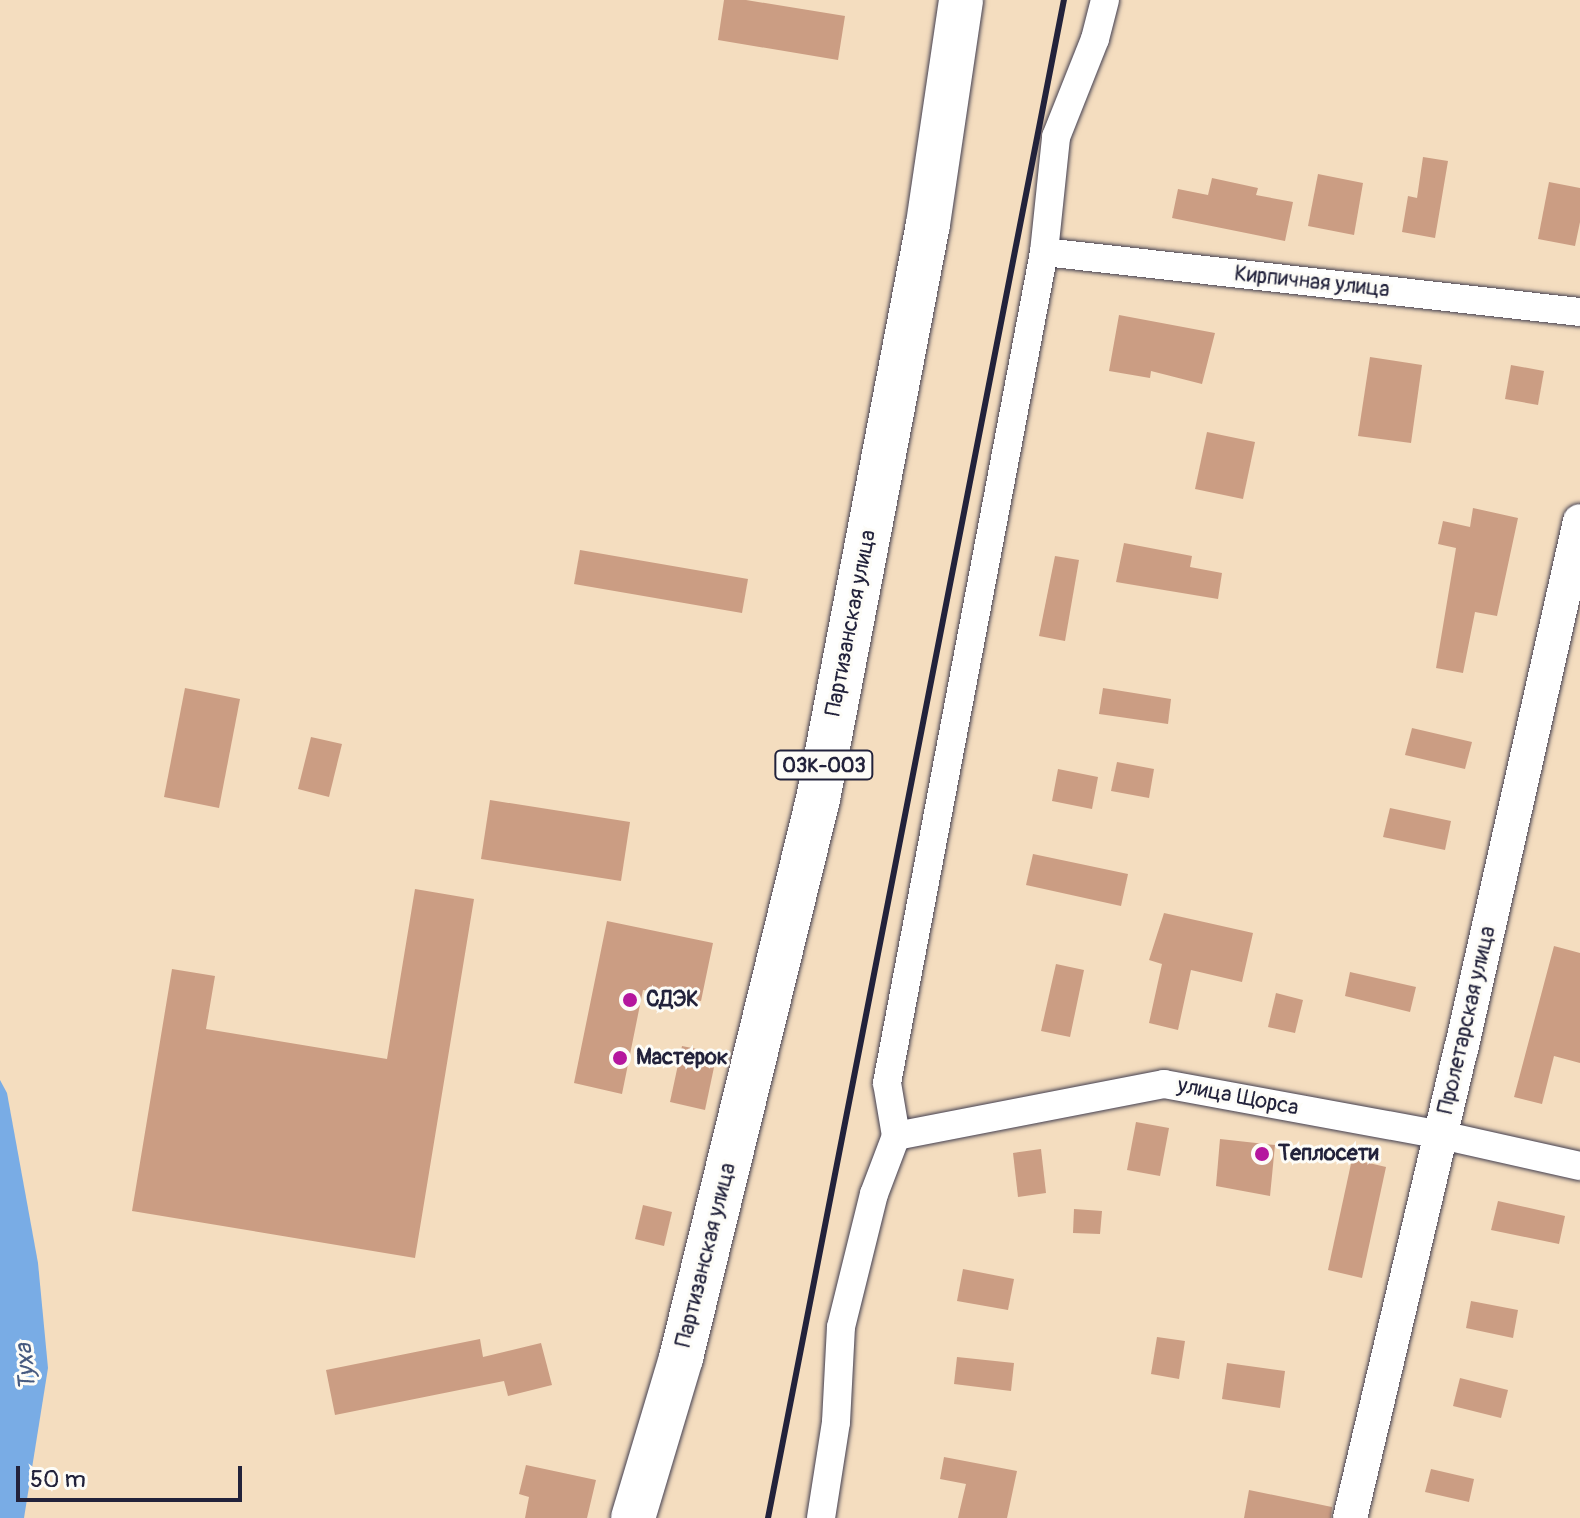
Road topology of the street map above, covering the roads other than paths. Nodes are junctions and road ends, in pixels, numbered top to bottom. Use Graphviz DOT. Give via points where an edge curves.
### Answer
graph roads {
  1 [pos="961,0"];
  2 [pos="1105,0"];
  3 [pos="1044,252"];
  4 [pos="1580,312"];
  5 [pos="1580,521"];
  6 [pos="1441,1135"];
  7 [pos="896,1136"];
  8 [pos="1580,1166"];
  9 [pos="633,1518"];
  10 [pos="821,1518"];
  11 [pos="1350,1518"];
  1 -- 9 [label="main road, Партизанская улица / 03К-003" via="928,224 818,799 681,1358"];
  2 -- 3 [label="street" via="1056,137"];
  3 -- 4 [label="street, Кирпичная улица"];
  3 -- 7 [label="street" via="887,1083"];
  5 -- 6 [label="street, Пролетарская улица"];
  6 -- 7 [label="street, улица Щорса" via="1164,1084"];
  6 -- 8 [label="street, улица Щорса"];
  6 -- 11 [label="street, Пролетарская улица"];
  7 -- 10 [label="street" via="874,1194 841,1327 836,1422"];
}
